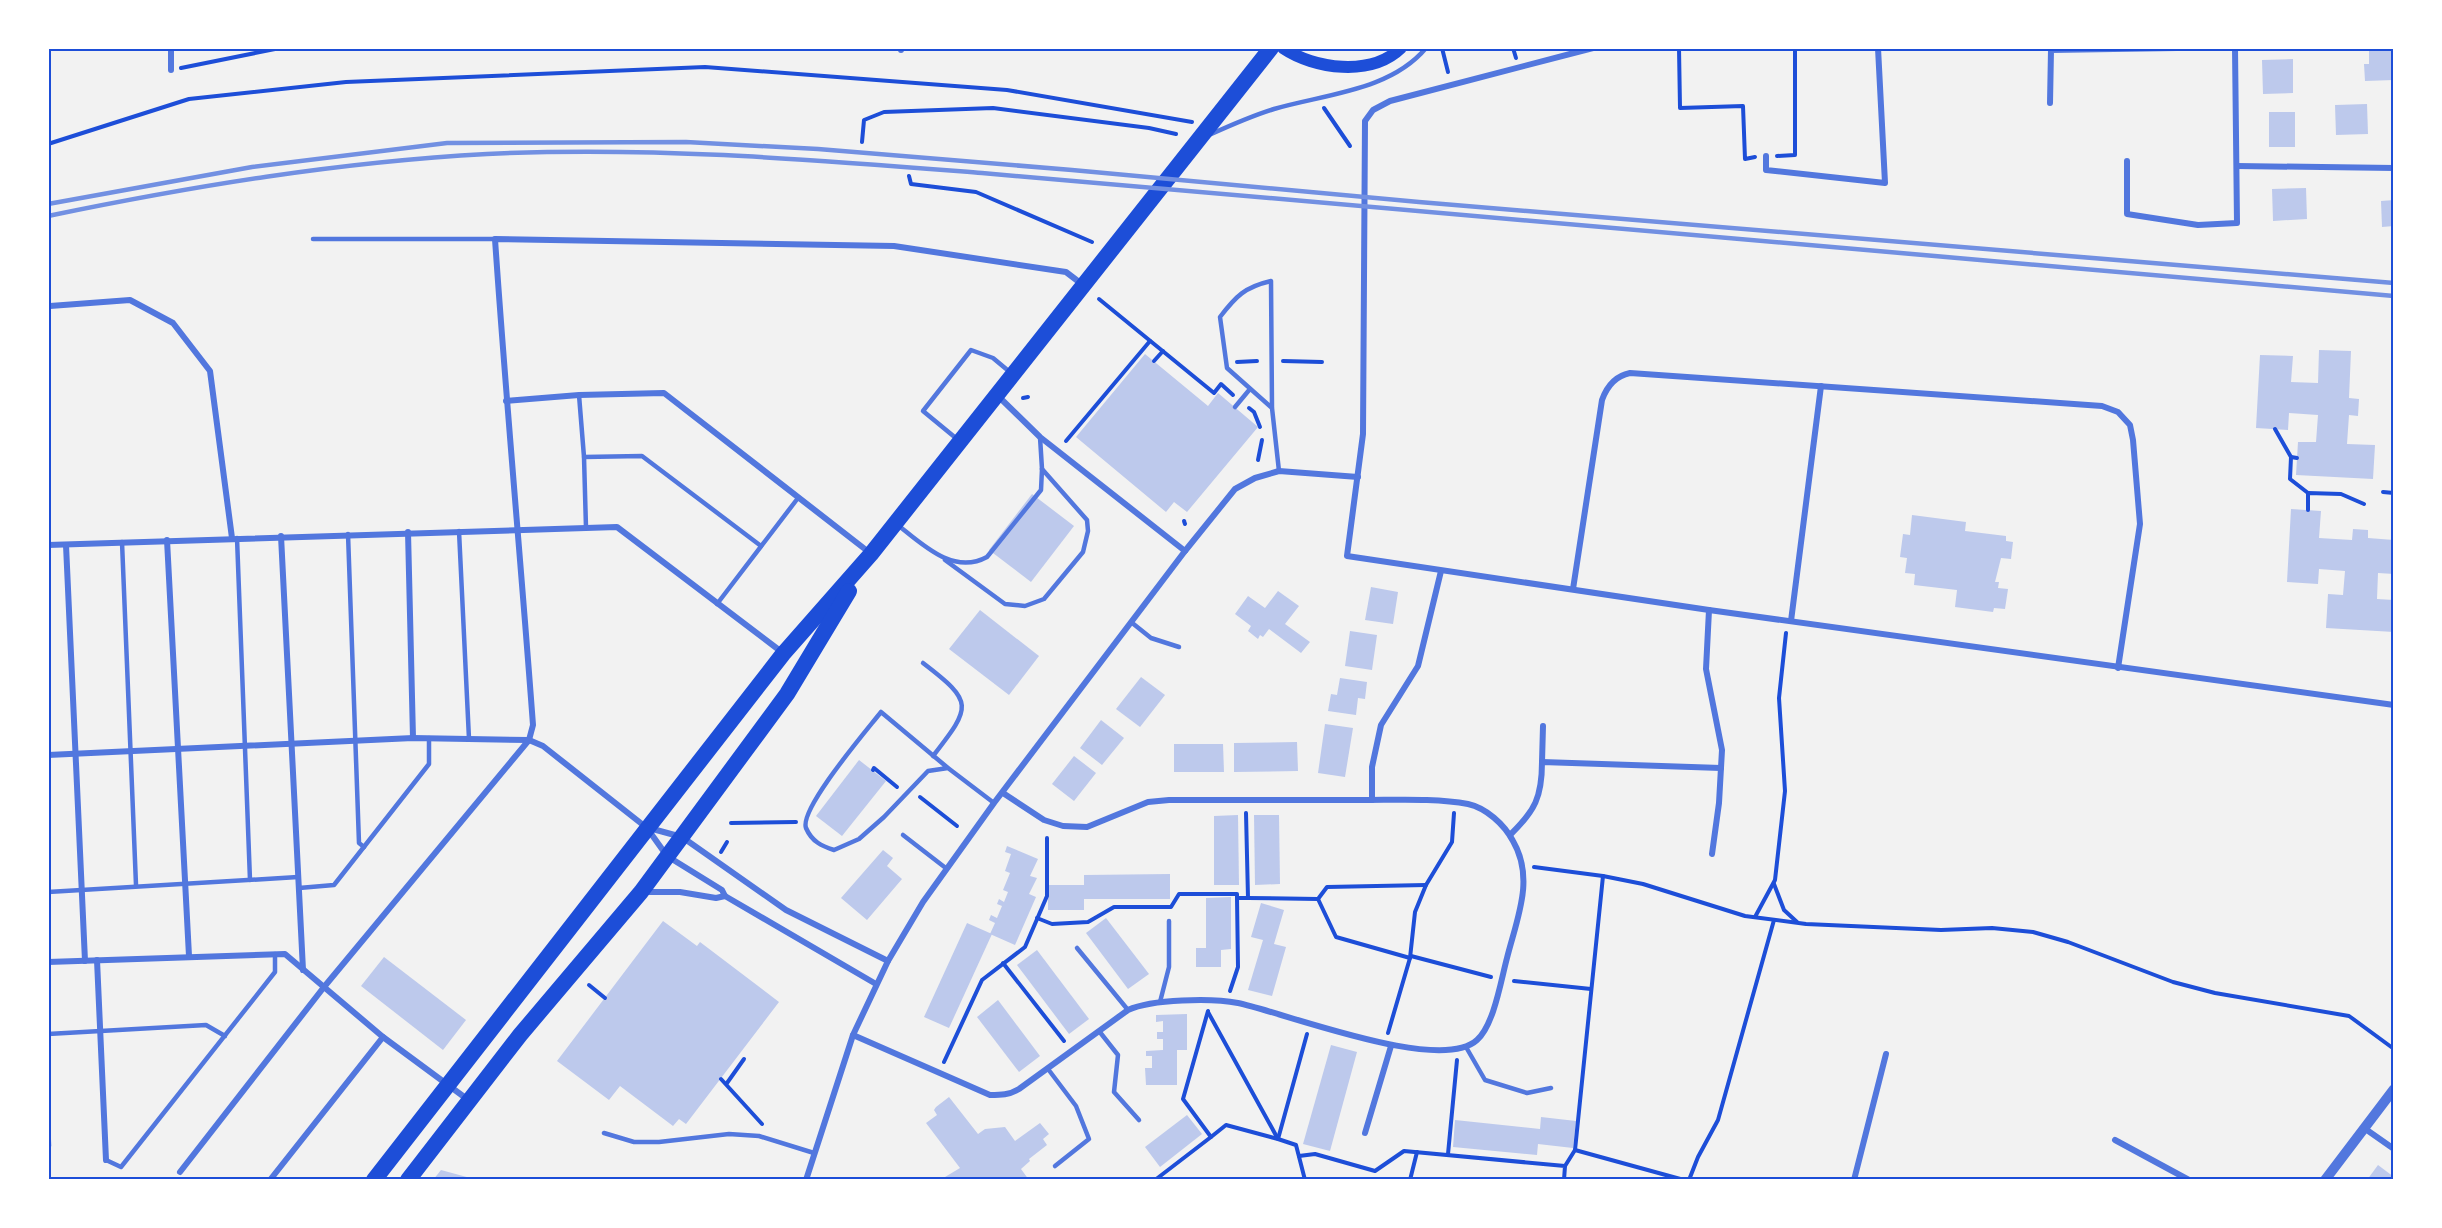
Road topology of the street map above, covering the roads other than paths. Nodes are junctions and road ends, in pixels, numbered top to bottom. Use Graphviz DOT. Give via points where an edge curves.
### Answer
graph roads {
  1 [pos="171,48"];
  2 [pos="1271,48"];
  3 [pos="1283,48"];
  4 [pos="1401,48"];
  5 [pos="1426,48"];
  6 [pos="1593,48"];
  7 [pos="1878,48"];
  8 [pos="2177,48"];
  9 [pos="2235,48"];
  10 [pos="171,70"];
  11 [pos="2050,103"];
  12 [pos="1199,140"];
  13 [pos="1766,156"];
  14 [pos="2127,161"];
  15 [pos="2237,166"];
  16 [pos="2394,168"];
  17 [pos="313,239"];
  18 [pos="495,239"];
  19 [pos="1083,285"];
  20 [pos="50,306"];
  21 [pos="1012,374"];
  22 [pos="1821,386"];
  23 [pos="1250,389"];
  24 [pos="997,394"];
  25 [pos="579,395"];
  26 [pos="506,401"];
  27 [pos="1235,407"];
  28 [pos="1272,408"];
  29 [pos="1040,437"];
  30 [pos="959,441"];
  31 [pos="584,457"];
  32 [pos="1042,469"];
  33 [pos="1279,471"];
  34 [pos="1358,477"];
  35 [pos="798,498"];
  36 [pos="895,522"];
  37 [pos="586,528"];
  38 [pos="518,529"];
  39 [pos="459,531"];
  40 [pos="408,532"];
  41 [pos="348,534"];
  42 [pos="281,536"];
  43 [pos="234,538"];
  44 [pos="167,540"];
  45 [pos="122,542"];
  46 [pos="48,545"];
  47 [pos="66,545"];
  48 [pos="760,546"];
  49 [pos="1185,551"];
  50 [pos="871,554"];
  51 [pos="945,560"];
  52 [pos="1441,571"];
  53 [pos="1573,589"];
  54 [pos="717,604"];
  55 [pos="1709,610"];
  56 [pos="1790,621"];
  57 [pos="1131,622"];
  58 [pos="1179,647"];
  59 [pos="783,654"];
  60 [pos="923,663"];
  61 [pos="2118,668"];
  62 [pos="2394,705"];
  63 [pos="1543,726"];
  64 [pos="413,738"];
  65 [pos="429,738"];
  66 [pos="469,739"];
  67 [pos="356,740"];
  68 [pos="529,740"];
  69 [pos="292,743"];
  70 [pos="244,745"];
  71 [pos="178,748"];
  72 [pos="131,750"];
  73 [pos="76,754"];
  74 [pos="48,755"];
  75 [pos="933,756"];
  76 [pos="1542,762"];
  77 [pos="948,768"];
  78 [pos="1721,768"];
  79 [pos="1002,793"];
  80 [pos="1372,800"];
  81 [pos="994,803"];
  82 [pos="647,828"];
  83 [pos="903,835"];
  84 [pos="1510,835"];
  85 [pos="682,837"];
  86 [pos="364,847"];
  87 [pos="1712,854"];
  88 [pos="667,856"];
  89 [pos="947,869"];
  90 [pos="298,877"];
  91 [pos="250,880"];
  92 [pos="186,883"];
  93 [pos="136,885"];
  94 [pos="299,888"];
  95 [pos="81,890"];
  96 [pos="48,892"];
  97 [pos="641,892"];
  98 [pos="725,896"];
  99 [pos="1169,921"];
  100 [pos="1077,948"];
  101 [pos="275,954"];
  102 [pos="189,956"];
  103 [pos="97,960"];
  104 [pos="85,961"];
  105 [pos="888,961"];
  106 [pos="48,962"];
  107 [pos="303,970"];
  108 [pos="876,984"];
  109 [pos="324,987"];
  110 [pos="1160,1002"];
  111 [pos="1128,1010"];
  112 [pos="99,1030"];
  113 [pos="1099,1031"];
  114 [pos="48,1034"];
  115 [pos="853,1035"];
  116 [pos="225,1036"];
  117 [pos="383,1037"];
  118 [pos="1388,1045"];
  119 [pos="1466,1047"];
  120 [pos="1886,1054"];
  121 [pos="1048,1069"];
  122 [pos="449,1086"];
  123 [pos="1551,1088"];
  124 [pos="2394,1089"];
  125 [pos="469,1100"];
  126 [pos="48,1118"];
  127 [pos="1139,1120"];
  128 [pos="2364,1128"];
  129 [pos="604,1133"];
  130 [pos="1365,1133"];
  131 [pos="2115,1140"];
  132 [pos="49,1146"];
  133 [pos="2394,1149"];
  134 [pos="814,1153"];
  135 [pos="106,1160"];
  136 [pos="1055,1166"];
  137 [pos="180,1172"];
  138 [pos="270,1180"];
  139 [pos="374,1180"];
  140 [pos="408,1180"];
  141 [pos="806,1180"];
  142 [pos="1854,1180"];
  143 [pos="2189,1180"];
  144 [pos="2325,1180"];
  1 -- 10 [label="street"];
  2 -- 12 [label="highway"];
  3 -- 4 [label="main road" via="1307,61 1342,68 1376,61"];
  5 -- 12 [label="lane" via="1414,62 1389,78 1244,119"];
  6 -- 34 [label="street" via="1390,101 1368,114 1363,130 1363,434"];
  7 -- 13 [label="street" via="1885,183 1766,170"];
  8 -- 11 [label="street" via="2051,50"];
  9 -- 15 [label="street"];
  12 -- 19 [label="highway"];
  14 -- 15 [label="street" via="2127,214 2198,225 2237,223"];
  15 -- 16 [label="street"];
  17 -- 18 [label="lane"];
  18 -- 19 [label="street" via="894,246 1066,272"];
  18 -- 26 [label="street"];
  19 -- 21 [label="highway"];
  20 -- 43 [label="street" via="130,300 173,323 210,371"];
  21 -- 24 [label="highway"];
  21 -- 30 [label="lane" via="993,358 971,350 923,411"];
  22 -- 53 [label="street" via="1621,375 1602,400"];
  22 -- 56 [label="street"];
  22 -- 61 [label="street" via="2102,406 2124,418 2133,440 2140,524"];
  23 -- 27 [label="lane"];
  23 -- 28 [label="lane"];
  23 -- 28 [label="lane" via="1227,368 1220,317 1235,296 1271,281"];
  24 -- 29 [label="street"];
  24 -- 30 [label="highway"];
  25 -- 26 [label="street"];
  25 -- 31 [label="lane"];
  25 -- 35 [label="street" via="664,393"];
  26 -- 38 [label="street"];
  28 -- 33 [label="lane"];
  29 -- 32 [label="lane"];
  29 -- 49 [label="street"];
  30 -- 36 [label="highway"];
  31 -- 37 [label="lane"];
  31 -- 48 [label="lane" via="642,456"];
  32 -- 51 [label="lane" via="1041,490 987,556 976,563"];
  32 -- 51 [label="lane" via="1087,520 1088,531 1083,552 1044,599 1025,606 1005,604"];
  33 -- 34 [label="street"];
  33 -- 49 [label="street" via="1235,489"];
  34 -- 52 [label="street" via="1347,556"];
  35 -- 48 [label="lane"];
  35 -- 50 [label="street"];
  36 -- 50 [label="highway"];
  36 -- 51 [label="lane"];
  37 -- 38 [label="street"];
  37 -- 54 [label="street" via="617,527"];
  38 -- 39 [label="street"];
  38 -- 68 [label="street" via="533,726"];
  39 -- 40 [label="street"];
  39 -- 66 [label="lane"];
  40 -- 41 [label="street"];
  40 -- 64 [label="street"];
  41 -- 42 [label="street"];
  41 -- 67 [label="lane"];
  42 -- 43 [label="street"];
  42 -- 69 [label="street"];
  43 -- 44 [label="street"];
  43 -- 70 [label="lane"];
  44 -- 45 [label="street"];
  44 -- 71 [label="street"];
  45 -- 47 [label="street"];
  45 -- 72 [label="lane"];
  46 -- 47 [label="street"];
  47 -- 73 [label="street"];
  48 -- 54 [label="lane"];
  49 -- 57 [label="street"];
  50 -- 59 [label="highway"];
  50 -- 85 [label="highway" via="787,694"];
  52 -- 53 [label="street"];
  52 -- 80 [label="street" via="1418,666 1381,725 1372,767"];
  53 -- 55 [label="street"];
  54 -- 59 [label="street"];
  55 -- 56 [label="street"];
  55 -- 78 [label="street" via="1706,669 1721,737"];
  56 -- 61 [label="street"];
  57 -- 58 [label="lane" via="1151,638"];
  57 -- 79 [label="street"];
  59 -- 82 [label="highway"];
  60 -- 75 [label="lane" via="952,685 962,706 954,729"];
  61 -- 62 [label="street"];
  63 -- 76 [label="street"];
  64 -- 65 [label="street"];
  64 -- 67 [label="street"];
  65 -- 66 [label="street"];
  65 -- 86 [label="lane" via="429,764"];
  66 -- 68 [label="street"];
  67 -- 69 [label="street"];
  67 -- 86 [label="lane" via="359,843"];
  68 -- 82 [label="street" via="543,746"];
  68 -- 109 [label="street"];
  69 -- 70 [label="street"];
  69 -- 90 [label="street"];
  70 -- 71 [label="street"];
  70 -- 91 [label="lane"];
  71 -- 72 [label="street"];
  71 -- 92 [label="street"];
  72 -- 73 [label="street"];
  72 -- 93 [label="lane"];
  73 -- 74 [label="street"];
  73 -- 95 [label="street"];
  75 -- 77 [label="lane"];
  75 -- 77 [label="lane" via="881,712 816,795 806,828 816,843 834,850 859,839 884,818 928,771"];
  76 -- 78 [label="street"];
  76 -- 84 [label="street" via="1539,795 1529,817"];
  77 -- 81 [label="lane"];
  78 -- 87 [label="street"];
  79 -- 80 [label="street" via="1044,820 1087,827 1148,802 1169,800"];
  79 -- 81 [label="street"];
  80 -- 84 [label="street" via="1469,804 1491,814"];
  81 -- 89 [label="street"];
  82 -- 85 [label="street"];
  82 -- 88 [label="street"];
  82 -- 122 [label="highway"];
  83 -- 89 [label="lane"];
  84 -- 119 [label="street" via="1524,868 1524,890 1488,1023 1482,1034"];
  85 -- 88 [label="highway"];
  85 -- 105 [label="street" via="786,910"];
  86 -- 94 [label="lane" via="334,885"];
  88 -- 97 [label="highway"];
  88 -- 98 [label="street" via="711,882"];
  89 -- 105 [label="street"];
  90 -- 91 [label="lane"];
  90 -- 94 [label="street"];
  91 -- 92 [label="lane"];
  92 -- 93 [label="lane"];
  92 -- 102 [label="street"];
  93 -- 95 [label="lane"];
  94 -- 107 [label="street"];
  95 -- 96 [label="lane"];
  95 -- 104 [label="street"];
  97 -- 98 [label="street"];
  97 -- 125 [label="highway"];
  98 -- 108 [label="street"];
  99 -- 110 [label="lane" via="1169,967"];
  100 -- 111 [label="lane"];
  101 -- 102 [label="street"];
  101 -- 107 [label="street" via="285,954"];
  101 -- 116 [label="lane" via="275,972"];
  102 -- 103 [label="street"];
  103 -- 104 [label="street"];
  103 -- 112 [label="street"];
  104 -- 106 [label="street"];
  105 -- 108 [label="street"];
  107 -- 109 [label="street"];
  108 -- 115 [label="street"];
  109 -- 117 [label="street"];
  109 -- 137 [label="street"];
  110 -- 111 [label="street"];
  110 -- 118 [label="street" via="1227,1002"];
  111 -- 113 [label="street"];
  112 -- 114 [label="lane"];
  112 -- 116 [label="lane" via="206,1024"];
  112 -- 135 [label="street"];
  113 -- 121 [label="street"];
  113 -- 127 [label="lane" via="1118,1055 1114,1092"];
  115 -- 121 [label="street" via="990,1095 1011,1094"];
  115 -- 134 [label="street"];
  116 -- 135 [label="lane" via="121,1167"];
  117 -- 122 [label="street"];
  117 -- 138 [label="street"];
  118 -- 119 [label="street" via="1458,1050"];
  118 -- 130 [label="street"];
  119 -- 123 [label="lane" via="1485,1080 1527,1093"];
  120 -- 142 [label="street"];
  121 -- 136 [label="lane" via="1076,1106 1089,1139"];
  122 -- 125 [label="street"];
  122 -- 139 [label="highway"];
  124 -- 128 [label="street"];
  125 -- 140 [label="highway"];
  126 -- 132 [label="lane"];
  128 -- 133 [label="street"];
  128 -- 144 [label="street"];
  129 -- 134 [label="lane" via="634,1142 729,1134 759,1136"];
  131 -- 143 [label="street"];
  134 -- 141 [label="street"];
}
